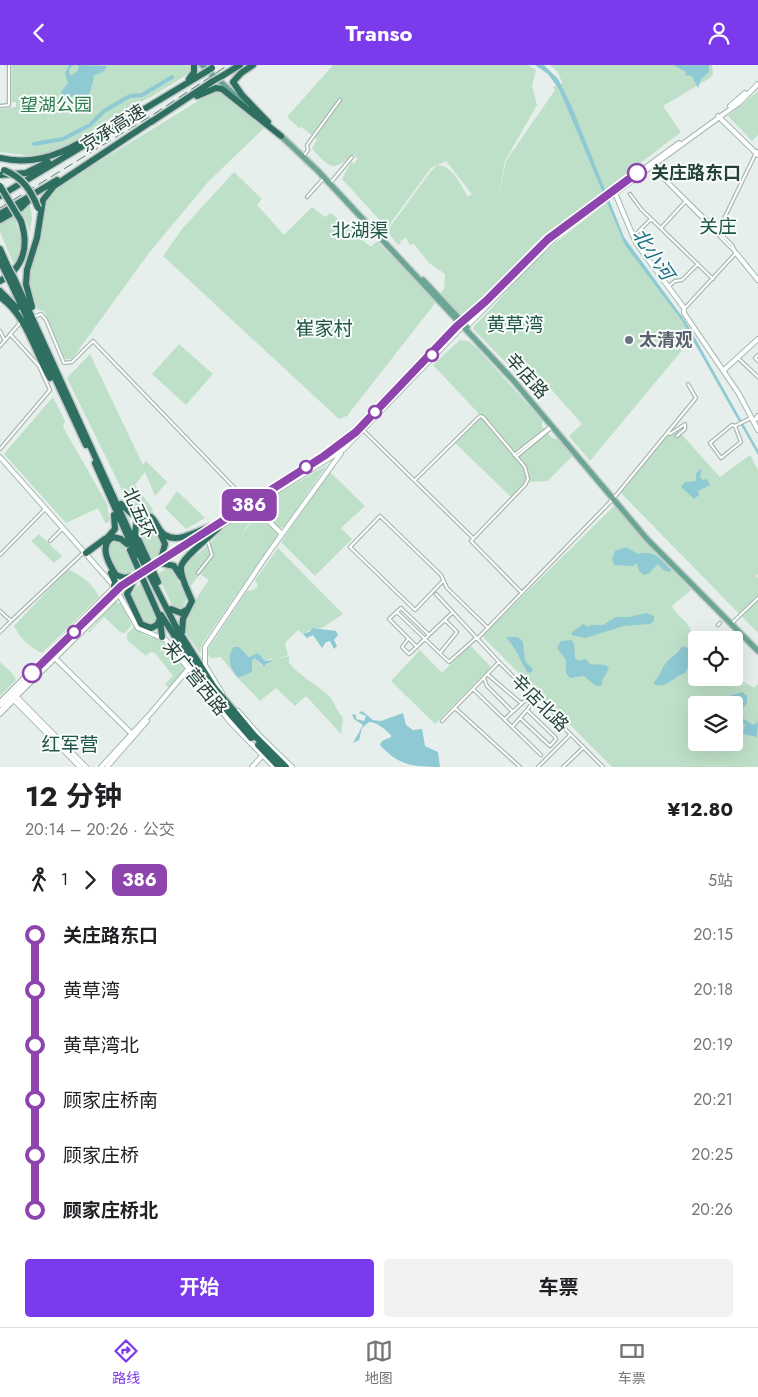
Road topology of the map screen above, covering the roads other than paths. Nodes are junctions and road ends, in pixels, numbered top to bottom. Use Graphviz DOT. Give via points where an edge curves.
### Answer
graph roads {
  1 [pos="9,65"];
  2 [pos="194,65"];
  3 [pos="240,65"];
  4 [pos="253,65"];
  5 [pos="209,67"];
  6 [pos="758,83"];
  7 [pos="180,86"];
  8 [pos="340,100"];
  9 [pos="184,101"];
  10 [pos="0,106"];
  11 [pos="139,111"];
  12 [pos="720,116"];
  13 [pos="268,120"];
  14 [pos="152,121"];
  15 [pos="281,136"];
  16 [pos="79,143"];
  17 [pos="757,152"];
  18 [pos="304,154"];
  19 [pos="352,157"];
  20 [pos="0,158"];
  21 [pos="651,165"];
  22 [pos="1,171"];
  23 [pos="325,177"];
  24 [pos="332,181"];
  25 [pos="0,186"];
  26 [pos="36,192"];
  27 [pos="612,194"];
  28 [pos="630,194"];
  29 [pos="0,196"];
  30 [pos="307,197"];
  31 [pos="348,201"];
  32 [pos="686,201"];
  33 [pos="0,214"];
  34 [pos="651,219"];
  35 [pos="0,220"];
  36 [pos="40,225"];
  37 [pos="660,228"];
  38 [pos="718,231"];
  39 [pos="633,238"];
  40 [pos="0,249"];
  41 [pos="736,253"];
  42 [pos="0,261"];
  43 [pos="698,264"];
  44 [pos="7,269"];
  45 [pos="713,279"];
  46 [pos="12,280"];
  47 [pos="0,281"];
  48 [pos="758,281"];
  49 [pos="668,287"];
  50 [pos="0,291"];
  51 [pos="0,297"];
  52 [pos="684,309"];
  53 [pos="36,316"];
  54 [pos="20,323"];
  55 [pos="462,325"];
  56 [pos="0,331"];
  57 [pos="10,334"];
  58 [pos="36,338"];
  59 [pos="758,339"];
  60 [pos="4,341"];
  61 [pos="0,346"];
  62 [pos="46,346"];
  63 [pos="758,355"];
  64 [pos="738,358"];
  65 [pos="758,361"];
  66 [pos="724,370"];
  67 [pos="758,377"];
  68 [pos="688,384"];
  69 [pos="70,413"];
  70 [pos="753,418"];
  71 [pos="553,426"];
  72 [pos="735,426"];
  73 [pos="363,430"];
  74 [pos="758,430"];
  75 [pos="668,432"];
  76 [pos="677,436"];
  77 [pos="0,449"];
  78 [pos="344,449"];
  79 [pos="515,456"];
  80 [pos="0,457"];
  81 [pos="415,480"];
  82 [pos="107,486"];
  83 [pos="614,498"];
  84 [pos="252,505"];
  85 [pos="46,508"];
  86 [pos="123,508"];
  87 [pos="114,514"];
  88 [pos="218,526"];
  89 [pos="63,528"];
  90 [pos="135,532"];
  91 [pos="282,534"];
  92 [pos="473,538"];
  93 [pos="105,539"];
  94 [pos="50,541"];
  95 [pos="208,542"];
  96 [pos="127,544"];
  97 [pos="85,552"];
  98 [pos="0,555"];
  99 [pos="161,561"];
  100 [pos="198,573"];
  101 [pos="139,574"];
  102 [pos="134,580"];
  103 [pos="443,581"];
  104 [pos="114,586"];
  105 [pos="522,593"];
  106 [pos="119,595"];
  107 [pos="436,595"];
  108 [pos="758,598"];
  109 [pos="156,607"];
  110 [pos="171,609"];
  111 [pos="0,611"];
  112 [pos="397,612"];
  113 [pos="453,612"];
  114 [pos="93,614"];
  115 [pos="160,618"];
  116 [pos="445,620"];
  117 [pos="11,621"];
  118 [pos="732,623"];
  119 [pos="488,627"];
  120 [pos="0,632"];
  121 [pos="182,632"];
  122 [pos="429,635"];
  123 [pos="162,637"];
  124 [pos="408,639"];
  125 [pos="425,639"];
  126 [pos="476,639"];
  127 [pos="184,640"];
  128 [pos="417,647"];
  129 [pos="758,649"];
  130 [pos="185,651"];
  131 [pos="55,653"];
  132 [pos="440,653"];
  133 [pos="43,658"];
  134 [pos="55,660"];
  135 [pos="499,662"];
  136 [pos="189,668"];
  137 [pos="487,674"];
  138 [pos="484,677"];
  139 [pos="473,689"];
  140 [pos="532,695"];
  141 [pos="13,696"];
  142 [pos="535,699"];
  143 [pos="0,701"];
  144 [pos="521,703"];
  145 [pos="0,705"];
  146 [pos="455,708"];
  147 [pos="528,710"];
  148 [pos="0,711"];
  149 [pos="512,711"];
  150 [pos="0,715"];
  151 [pos="230,715"];
  152 [pos="520,718"];
  153 [pos="505,719"];
  154 [pos="442,721"];
  155 [pos="512,726"];
  156 [pos="242,734"];
  157 [pos="570,734"];
  158 [pos="133,735"];
  159 [pos="584,748"];
  160 [pos="263,755"];
  161 [pos="541,755"];
  162 [pos="80,767"];
  163 [pos="86,767"];
  164 [pos="101,767"];
  165 [pos="107,767"];
  166 [pos="252,767"];
  167 [pos="274,767"];
  168 [pos="279,767"];
  169 [pos="286,767"];
  170 [pos="292,767"];
  171 [pos="520,767"];
  172 [pos="538,767"];
  173 [pos="563,767"];
  174 [pos="603,767"];
  1 -- 10 [label="street" via="8,105"];
  2 -- 7 [label="highway" via="192,76"];
  3 -- 9 [label="highway, 京承高速, bridge"];
  4 -- 13 [label="highway" via="233,82"];
  5 -- 7 [label="highway, 京承高速"];
  5 -- 13 [label="main road, 辛店路"];
  5 -- 15 [label="main road, 辛店路"];
  6 -- 12 [label="street"];
  7 -- 11 [label="highway, 京承高速"];
  8 -- 18 [label="street"];
  9 -- 14 [label="highway, 京承高速"];
  9 -- 15 [label="highway" via="222,89"];
  11 -- 16 [label="highway"];
  11 -- 29 [label="highway, 京承高速"];
  12 -- 17 [label="street"];
  12 -- 21 [label="street"];
  13 -- 18 [label="main road, 辛店路"];
  14 -- 26 [label="highway, 京承高速"];
  14 -- 36 [label="highway" via="54,186 43,200"];
  15 -- 23 [label="main road, 辛店路"];
  16 -- 20 [label="highway" via="44,159"];
  16 -- 22 [label="highway" via="26,173"];
  17 -- 38 [label="street"];
  18 -- 24 [label="main road, 辛店路"];
  19 -- 24 [label="street"];
  21 -- 27 [label="street"];
  21 -- 32 [label="street"];
  22 -- 36 [label="highway, bridge" via="12,173 28,187 38,208"];
  23 -- 30 [label="street"];
  23 -- 31 [label="main road, 辛店路"];
  24 -- 31 [label="main road, 辛店路"];
  25 -- 47 [label="highway, bridge" via="21,221 25,236 25,252 14,271"];
  26 -- 33 [label="highway, 京承高速"];
  26 -- 35 [label="highway" via="21,208"];
  27 -- 39 [label="street"];
  27 -- 55 [label="street" via="554,238 470,323"];
  28 -- 34 [label="street"];
  31 -- 55 [label="main road, 辛店路"];
  32 -- 37 [label="street"];
  32 -- 38 [label="street"];
  32 -- 41 [label="street"];
  34 -- 37 [label="street"];
  34 -- 39 [label="street"];
  36 -- 62 [label="highway" via="26,284"];
  37 -- 43 [label="street"];
  38 -- 41 [label="street"];
  39 -- 49 [label="street"];
  40 -- 44 [label="highway, 北五环"];
  41 -- 45 [label="street"];
  41 -- 48 [label="street"];
  42 -- 44 [label="highway, 北五环"];
  43 -- 45 [label="street"];
  43 -- 49 [label="street" via="682,280"];
  44 -- 46 [label="highway, 北五环, bridge"];
  45 -- 52 [label="street"];
  46 -- 58 [label="highway, 北五环"];
  46 -- 62 [label="highway, 北五环"];
  49 -- 52 [label="street"];
  50 -- 58 [label="highway" via="12,301"];
  51 -- 69 [label="highway" via="21,319"];
  52 -- 66 [label="street" via="699,337"];
  53 -- 84 [label="street" via="41,314 46,320 64,363 72,363 93,341"];
  54 -- 57 [label="street"];
  55 -- 71 [label="main road, 辛店路"];
  55 -- 73 [label="street"];
  55 -- 84 [label="street" via="356,432"];
  56 -- 60 [label="street"];
  57 -- 60 [label="street"];
  57 -- 77 [label="street" via="39,366 50,390"];
  58 -- 69 [label="highway, 北五环"];
  59 -- 64 [label="street"];
  60 -- 61 [label="street"];
  62 -- 82 [label="highway, 北五环"];
  63 -- 65 [label="street" via="755,359"];
  64 -- 66 [label="street"];
  64 -- 67 [label="street"];
  66 -- 70 [label="street"];
  68 -- 75 [label="street" via="696,397"];
  69 -- 82 [label="highway, 北五环"];
  70 -- 72 [label="street"];
  70 -- 74 [label="street"];
  71 -- 79 [label="street"];
  71 -- 83 [label="main road, 辛店路"];
  72 -- 72 [label="street" via="741,442 721,458 710,443 732,425"];
  73 -- 78 [label="street"];
  73 -- 81 [label="street"];
  75 -- 76 [label="street" via="670,435 685,424 685,429"];
  75 -- 83 [label="street"];
  78 -- 84 [label="street"];
  78 -- 91 [label="street"];
  79 -- 81 [label="street" via="481,415"];
  79 -- 92 [label="street" via="527,471 527,482"];
  80 -- 85 [label="street, 来广营西路"];
  81 -- 92 [label="street"];
  82 -- 86 [label="highway"];
  82 -- 87 [label="highway"];
  82 -- 127 [label="highway, 北五环"];
  82 -- 130 [label="highway, 北五环" via="129,541"];
  83 -- 105 [label="street"];
  83 -- 118 [label="main road, 辛店路" via="647,539"];
  84 -- 88 [label="street"];
  84 -- 91 [label="street"];
  85 -- 89 [label="street, 来广营西路"];
  85 -- 98 [label="street"];
  86 -- 88 [label="highway" via="136,515 151,517 162,533 172,538"];
  86 -- 90 [label="highway"];
  87 -- 93 [label="highway" via="115,529"];
  87 -- 96 [label="highway"];
  88 -- 99 [label="street"];
  88 -- 121 [label="highway" via="207,541 183,559 182,574 192,605 183,619"];
  89 -- 94 [label="street"];
  89 -- 97 [label="street, 来广营西路"];
  90 -- 99 [label="highway" via="135,525 141,518 152,520 165,544"];
  90 -- 110 [label="highway"];
  91 -- 170 [label="street" via="205,647 205,665 245,719"];
  92 -- 105 [label="street" via="471,543"];
  93 -- 97 [label="highway"];
  93 -- 104 [label="highway" via="102,551"];
  95 -- 100 [label="street" via="212,555"];
  96 -- 101 [label="highway" via="113,537 104,548 116,575"];
  96 -- 109 [label="highway"];
  97 -- 104 [label="street, 来广营西路"];
  97 -- 117 [label="street"];
  99 -- 101 [label="street, bridge"];
  99 -- 102 [label="street, bridge"];
  99 -- 110 [label="highway" via="174,566 190,600 185,612"];
  101 -- 114 [label="street, bridge" via="115,590"];
  102 -- 114 [label="street, bridge"];
  102 -- 115 [label="highway" via="127,594 141,624 151,628"];
  103 -- 103 [label="street" via="416,610 350,547 380,516 441,575"];
  103 -- 119 [label="street" via="460,602"];
  104 -- 106 [label="street, 来广营西路"];
  104 -- 133 [label="street"];
  105 -- 119 [label="street"];
  106 -- 123 [label="street, 来广营西路" via="138,628"];
  106 -- 134 [label="street"];
  107 -- 113 [label="street, 辛店北路"];
  108 -- 118 [label="street"];
  109 -- 115 [label="highway"];
  109 -- 130 [label="highway"];
  110 -- 121 [label="highway"];
  111 -- 117 [label="street"];
  112 -- 122 [label="street" via="401,608"];
  112 -- 124 [label="street" via="389,619"];
  112 -- 125 [label="street"];
  113 -- 116 [label="street"];
  113 -- 126 [label="street, 辛店北路"];
  114 -- 131 [label="street"];
  115 -- 123 [label="highway"];
  116 -- 122 [label="street"];
  116 -- 132 [label="street" via="457,632"];
  117 -- 120 [label="street"];
  118 -- 129 [label="main road, 辛店路"];
  119 -- 126 [label="street"];
  121 -- 127 [label="highway"];
  122 -- 125 [label="street"];
  123 -- 136 [label="street, 来广营西路"];
  124 -- 128 [label="street"];
  124 -- 128 [label="street" via="402,647 408,653"];
  125 -- 128 [label="street"];
  125 -- 132 [label="street"];
  126 -- 132 [label="street" via="449,662"];
  126 -- 135 [label="street, 辛店北路"];
  127 -- 169 [label="highway, 北五环" via="232,710"];
  130 -- 151 [label="highway, 北五环"];
  131 -- 133 [label="street"];
  131 -- 134 [label="street"];
  131 -- 141 [label="street"];
  133 -- 141 [label="street"];
  134 -- 141 [label="street"];
  134 -- 158 [label="street"];
  135 -- 137 [label="street"];
  135 -- 140 [label="street, 辛店北路"];
  136 -- 156 [label="street, 来广营西路"];
  136 -- 158 [label="street"];
  137 -- 138 [label="street"];
  137 -- 144 [label="street"];
  138 -- 139 [label="street"];
  138 -- 149 [label="street" via="487,687"];
  139 -- 146 [label="street"];
  139 -- 153 [label="street"];
  140 -- 142 [label="street, 辛店北路"];
  140 -- 144 [label="street"];
  141 -- 143 [label="street"];
  141 -- 145 [label="street"];
  141 -- 148 [label="street"];
  141 -- 150 [label="street"];
  141 -- 162 [label="street"];
  141 -- 163 [label="street"];
  142 -- 147 [label="street"];
  142 -- 157 [label="street, 辛店北路"];
  144 -- 149 [label="street"];
  146 -- 154 [label="street"];
  146 -- 171 [label="street"];
  147 -- 152 [label="street"];
  147 -- 152 [label="street" via="555,737 550,746"];
  149 -- 153 [label="street"];
  151 -- 156 [label="highway"];
  151 -- 168 [label="highway, 北五环"];
  152 -- 155 [label="street"];
  153 -- 155 [label="street"];
  155 -- 161 [label="street"];
  156 -- 160 [label="street, 来广营西路"];
  157 -- 159 [label="street, 辛店北路"];
  157 -- 172 [label="street"];
  158 -- 164 [label="street"];
  158 -- 165 [label="street"];
  159 -- 173 [label="street"];
  159 -- 174 [label="street, 辛店北路"];
  160 -- 166 [label="street"];
  160 -- 167 [label="street, 来广营西路"];
}
